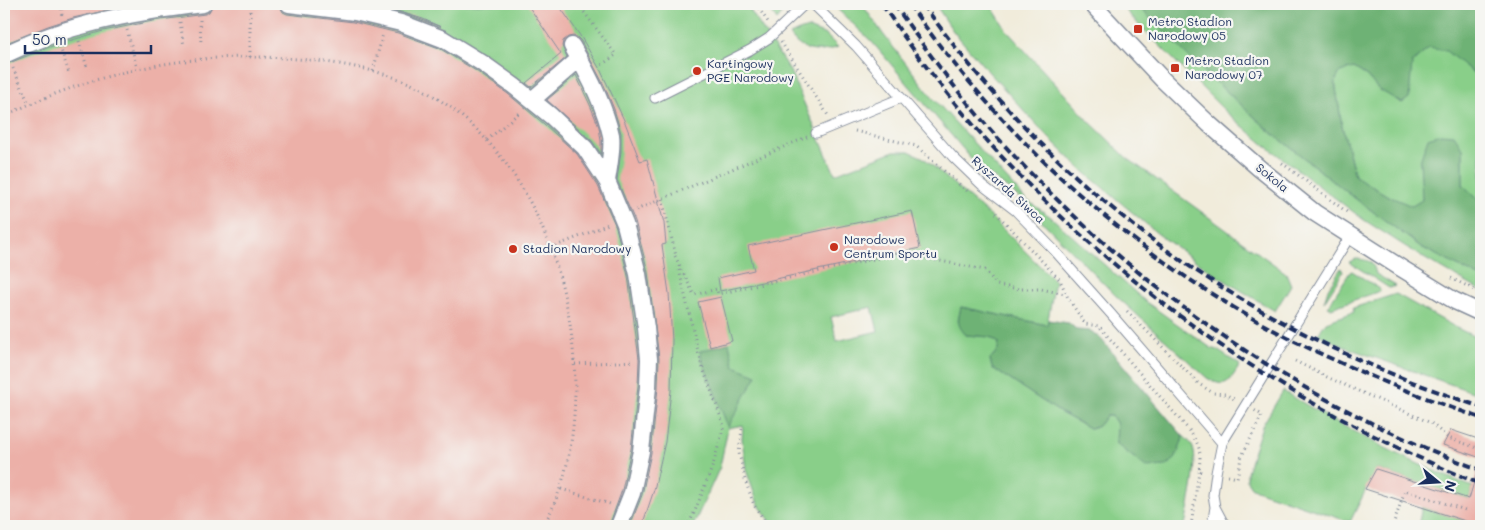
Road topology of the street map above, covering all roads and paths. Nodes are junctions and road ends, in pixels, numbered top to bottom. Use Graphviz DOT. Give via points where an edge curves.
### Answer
graph roads {
  1 [pos="61,4"];
  2 [pos="250,4"];
  3 [pos="289,4"];
  4 [pos="578,4"];
  5 [pos="756,4"];
  6 [pos="805,4"];
  7 [pos="813,4"];
  8 [pos="1092,4"];
  9 [pos="202,11"];
  10 [pos="180,21"];
  11 [pos="63,22"];
  12 [pos="126,25"];
  13 [pos="385,27"];
  14 [pos="775,33"];
  15 [pos="80,42"];
  16 [pos="201,44"];
  17 [pos="184,46"];
  18 [pos="60,49"];
  19 [pos="250,57"];
  20 [pos="8,59"];
  21 [pos="87,67"];
  22 [pos="137,68"];
  23 [pos="597,68"];
  24 [pos="69,72"];
  25 [pos="373,72"];
  26 [pos="655,98"];
  27 [pos="901,98"];
  28 [pos="30,104"];
  29 [pos="527,105"];
  30 [pos="4,116"];
  31 [pos="835,126"];
  32 [pos="816,133"];
  33 [pos="487,140"];
  34 [pos="1276,159"];
  35 [pos="607,181"];
  36 [pos="973,195"];
  37 [pos="662,199"];
  38 [pos="650,203"];
  39 [pos="996,213"];
  40 [pos="1348,213"];
  41 [pos="593,231"];
  42 [pos="1350,236"];
  43 [pos="551,248"];
  44 [pos="676,256"];
  45 [pos="1446,274"];
  46 [pos="1066,294"];
  47 [pos="1481,294"];
  48 [pos="1481,313"];
  49 [pos="1098,326"];
  50 [pos="1295,361"];
  51 [pos="621,362"];
  52 [pos="575,364"];
  53 [pos="742,429"];
  54 [pos="1222,443"];
  55 [pos="1481,449"];
  56 [pos="1199,471"];
  57 [pos="561,489"];
  58 [pos="604,502"];
  59 [pos="1215,507"];
  60 [pos="1465,510"];
  61 [pos="543,526"];
  62 [pos="619,526"];
  63 [pos="688,526"];
  64 [pos="768,526"];
  65 [pos="1191,526"];
  66 [pos="1212,526"];
  67 [pos="1227,526"];
  68 [pos="1393,526"];
  1 -- 11 [label="path"];
  2 -- 19 [label="path"];
  3 -- 29 [label="street" via="355,12 400,23 443,39 482,63"];
  4 -- 23 [label="path" via="616,54"];
  5 -- 14 [label="path"];
  6 -- 14 [label="lane"];
  7 -- 27 [label="lane, Ryszarda Siwca" via="856,46"];
  8 -- 42 [label="street, Sokola" via="1208,124 1315,213"];
  9 -- 16 [label="path"];
  9 -- 20 [label="street" via="164,8 70,28"];
  10 -- 17 [label="path"];
  12 -- 22 [label="path"];
  13 -- 25 [label="path"];
  14 -- 26 [label="lane" via="750,50"];
  14 -- 31 [label="path"];
  15 -- 21 [label="path"];
  18 -- 24 [label="path"];
  19 -- 22 [label="path" via="203,59"];
  19 -- 25 [label="path" via="308,60"];
  20 -- 28 [label="path"];
  22 -- 28 [label="path" via="83,83"];
  25 -- 33 [label="path" via="405,81 435,96"];
  27 -- 31 [label="lane"];
  27 -- 54 [label="lane, Ryszarda Siwca" via="953,157 1016,211 1054,250"];
  28 -- 30 [label="path"];
  29 -- 33 [label="path"];
  29 -- 35 [label="street" via="551,116 585,148"];
  29 -- 35 [label="street" via="575,52 594,88 611,136"];
  31 -- 32 [label="lane"];
  31 -- 36 [label="path" via="916,146"];
  32 -- 37 [label="path"];
  33 -- 43 [label="path" via="525,193"];
  34 -- 40 [label="path"];
  35 -- 62 [label="street" via="625,224 638,274 649,359 641,451 632,493"];
  37 -- 38 [label="path"];
  37 -- 44 [label="path"];
  39 -- 46 [label="path" via="1060,280"];
  41 -- 43 [label="path"];
  42 -- 48 [label="street, Sokola" via="1455,301"];
  42 -- 54 [label="lane"];
  43 -- 52 [label="path" via="567,305"];
  44 -- 46 [label="path" via="694,295 717,290 718,294 902,253 985,270 997,285"];
  44 -- 63 [label="path" via="700,360 724,426 713,464"];
  45 -- 47 [label="path"];
  46 -- 49 [label="path" via="1085,324"];
  50 -- 55 [label="path" via="1430,423 1448,438"];
  51 -- 52 [label="path"];
  52 -- 57 [label="path" via="573,424"];
  53 -- 64 [label="path" via="739,453 745,480 754,505"];
  54 -- 59 [label="lane" via="1213,495"];
  56 -- 65 [label="path"];
  57 -- 58 [label="path"];
  57 -- 61 [label="path"];
  59 -- 66 [label="lane"];
  59 -- 67 [label="lane"];
  60 -- 68 [label="path" via="1405,490"];
}
